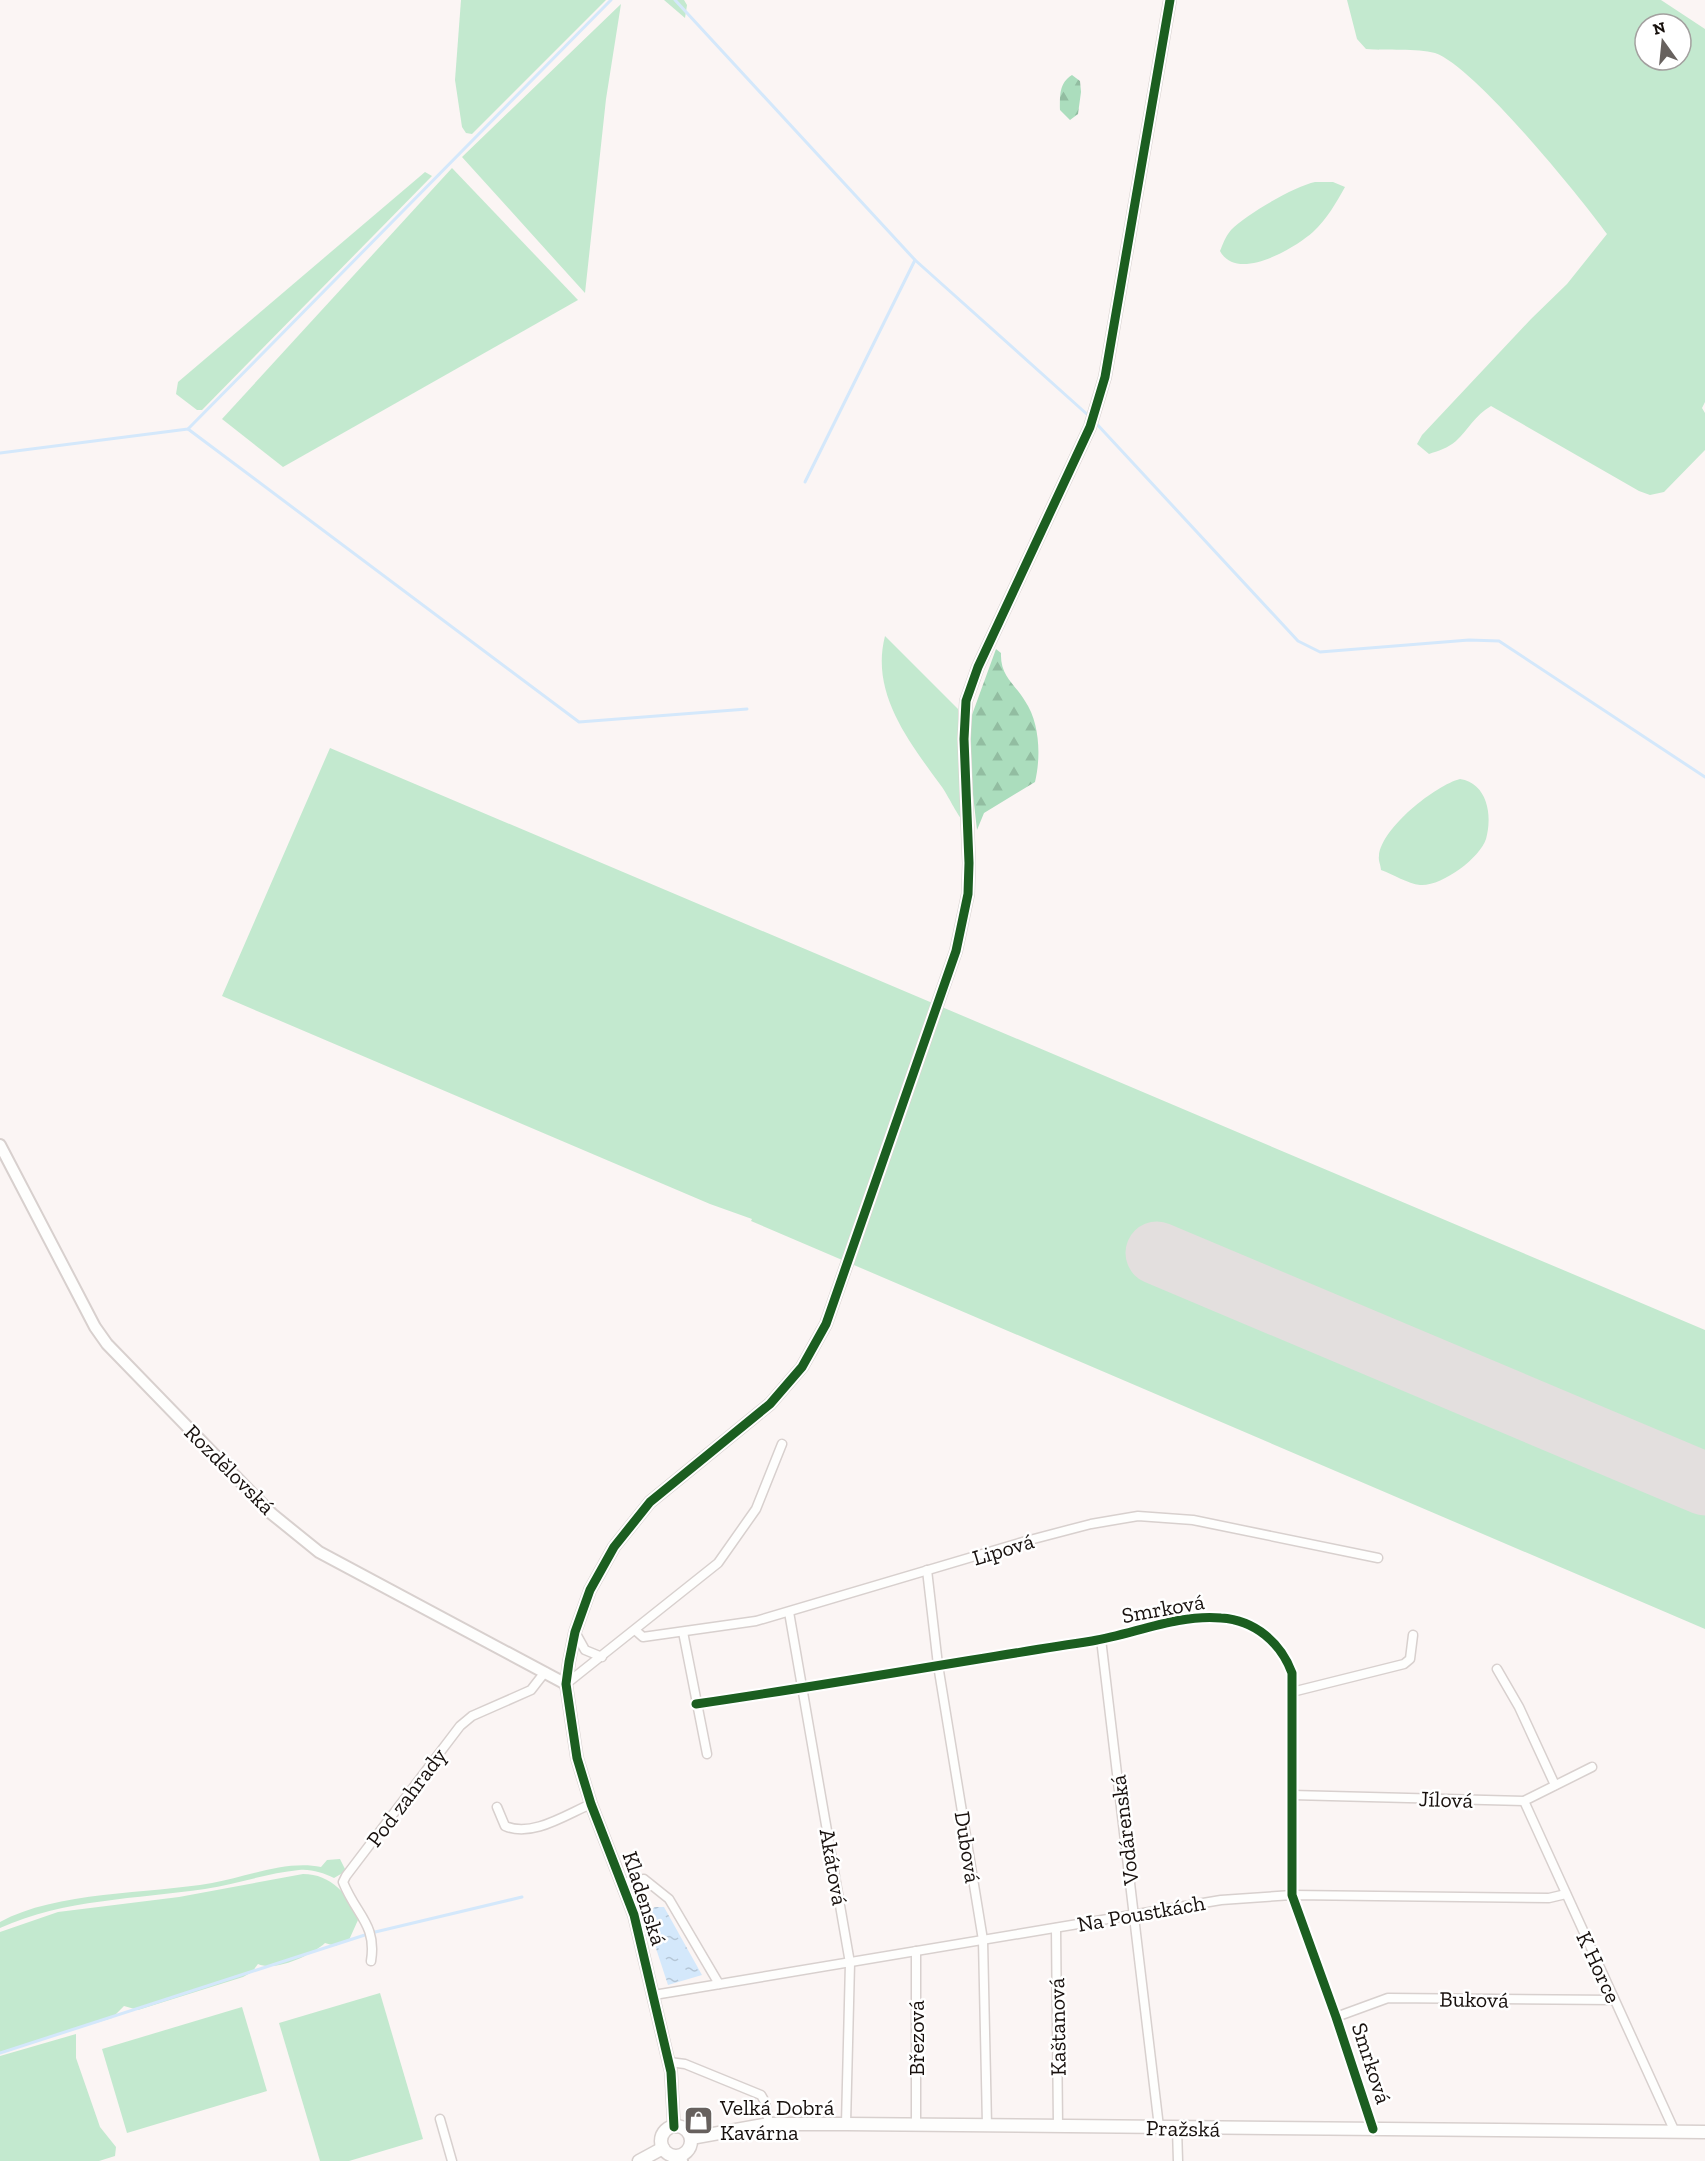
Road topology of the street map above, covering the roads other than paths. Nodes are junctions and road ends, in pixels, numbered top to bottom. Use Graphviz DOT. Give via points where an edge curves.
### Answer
graph roads {
  1 [pos="1170,0"];
  2 [pos="0,1145"];
  3 [pos="782,1444"];
  4 [pos="1378,1558"];
  5 [pos="927,1570"];
  6 [pos="789,1612"];
  7 [pos="634,1630"];
  8 [pos="575,1632"];
  9 [pos="683,1632"];
  10 [pos="1413,1635"];
  11 [pos="1101,1639"];
  12 [pos="603,1657"];
  13 [pos="938,1665"];
  14 [pos="1497,1669"];
  15 [pos="545,1672"];
  16 [pos="566,1684"];
  17 [pos="804,1689"];
  18 [pos="1292,1692"];
  19 [pos="696,1704"];
  20 [pos="707,1754"];
  21 [pos="1593,1767"];
  22 [pos="1555,1785"];
  23 [pos="1292,1795"];
  24 [pos="1524,1801"];
  25 [pos="591,1804"];
  26 [pos="497,1807"];
  27 [pos="622,1883"];
  28 [pos="1566,1894"];
  29 [pos="1292,1895"];
  30 [pos="1134,1915"];
  31 [pos="1056,1928"];
  32 [pos="983,1940"];
  33 [pos="916,1951"];
  34 [pos="371,1961"];
  35 [pos="850,1963"];
  36 [pos="719,1984"];
  37 [pos="654,1995"];
  38 [pos="1614,2000"];
  39 [pos="1336,2016"];
  40 [pos="669,2062"];
  41 [pos="440,2119"];
  42 [pos="769,2124"];
  43 [pos="846,2124"];
  44 [pos="916,2124"];
  45 [pos="987,2125"];
  46 [pos="1058,2126"];
  47 [pos="674,2127"];
  48 [pos="1159,2127"];
  49 [pos="1178,2128"];
  50 [pos="1372,2129"];
  51 [pos="1675,2132"];
  52 [pos="1705,2132"];
  53 [pos="691,2138"];
  54 [pos="663,2148"];
  55 [pos="681,2158"];
  56 [pos="1177,2160"];
  57 [pos="452,2161"];
  58 [pos="639,2161"];
  1 -- 8 [label="street, Kladenská" via="1105,377 1090,426 978,667 966,701 968,894 956,951 826,1324 802,1367 770,1404 650,1502 614,1547 590,1590"];
  2 -- 15 [label="street, Rozdělovská" via="107,1344 272,1514 319,1552"];
  3 -- 7 [label="street" via="756,1509 718,1563"];
  4 -- 5 [label="street, Lipová" via="1193,1520 1138,1516 1080,1527"];
  5 -- 6 [label="street, Lipová"];
  5 -- 13 [label="street, Dubová"];
  6 -- 9 [label="street, Lipová"];
  6 -- 17 [label="street, Akátová"];
  7 -- 9 [label="street, Lipová" via="643,1637"];
  7 -- 12 [label="street"];
  8 -- 12 [label="street" via="585,1650"];
  8 -- 16 [label="street, Kladenská"];
  9 -- 19 [label="street"];
  10 -- 18 [label="street" via="1410,1659 1404,1664"];
  11 -- 13 [label="street, Smrková"];
  11 -- 18 [label="street, Smrková" via="1196,1618 1247,1623 1266,1635 1286,1656 1292,1673"];
  11 -- 30 [label="street, Vodárenská"];
  12 -- 16 [label="street"];
  13 -- 17 [label="street, Smrková"];
  13 -- 32 [label="street, Dubová"];
  14 -- 22 [label="street"];
  15 -- 16 [label="street, Rozdělovská"];
  15 -- 34 [label="street, Pod zahrady" via="531,1690 472,1716 460,1726 346,1876 343,1882 348,1895 371,1929"];
  16 -- 25 [label="street, Kladenská" via="577,1758"];
  17 -- 19 [label="street, Smrková"];
  17 -- 35 [label="street, Akátová"];
  18 -- 23 [label="street, Smrková"];
  19 -- 20 [label="street"];
  21 -- 22 [label="street, Jílová"];
  22 -- 24 [label="street, Jílová"];
  23 -- 24 [label="street, Jílová"];
  23 -- 29 [label="street, Smrková"];
  24 -- 28 [label="street, K Horce"];
  25 -- 26 [label="street" via="553,1821 518,1830 506,1827"];
  25 -- 27 [label="street, Kladenská"];
  27 -- 36 [label="street" via="644,1879 669,1899"];
  27 -- 37 [label="street, Kladenská"];
  28 -- 29 [label="street, Na Poustkách" via="1549,1898"];
  28 -- 38 [label="street, K Horce"];
  29 -- 30 [label="street, Na Poustkách" via="1221,1900"];
  29 -- 39 [label="street, Smrková"];
  30 -- 31 [label="street, Na Poustkách"];
  30 -- 48 [label="street, Vodárenská"];
  31 -- 32 [label="street, Na Poustkách"];
  31 -- 46 [label="street, Kaštanová"];
  32 -- 33 [label="street, Na Poustkách"];
  32 -- 45 [label="street, Dubová"];
  33 -- 35 [label="street, Na Poustkách"];
  33 -- 44 [label="street, Březová"];
  35 -- 36 [label="street, Na Poustkách"];
  35 -- 43 [label="street, Akátová"];
  36 -- 37 [label="street, Na Poustkách"];
  37 -- 40 [label="street, Kladenská"];
  38 -- 39 [label="street, Buková" via="1388,1998"];
  38 -- 51 [label="street, K Horce"];
  39 -- 50 [label="street, Smrková"];
  40 -- 42 [label="street" via="685,2064 761,2095"];
  40 -- 47 [label="street, Kladenská"];
  41 -- 57 [label="street"];
  42 -- 43 [label="main road, Pražská"];
  42 -- 53 [label="main road, Pražská"];
  43 -- 44 [label="main road, Pražská"];
  44 -- 45 [label="main road, Pražská"];
  45 -- 46 [label="main road, Pražská"];
  46 -- 48 [label="main road, Pražská"];
  47 -- 53 [label="main road" via="687,2130"];
  47 -- 54 [label="main road" via="663,2135"];
  48 -- 49 [label="main road, Pražská"];
  49 -- 50 [label="main road, Pražská"];
  49 -- 56 [label="street"];
  50 -- 51 [label="main road, Pražská"];
  51 -- 52 [label="main road, Pražská"];
  53 -- 55 [label="main road" via="690,2147"];
  54 -- 55 [label="main road"];
  54 -- 58 [label="main road"];
}
